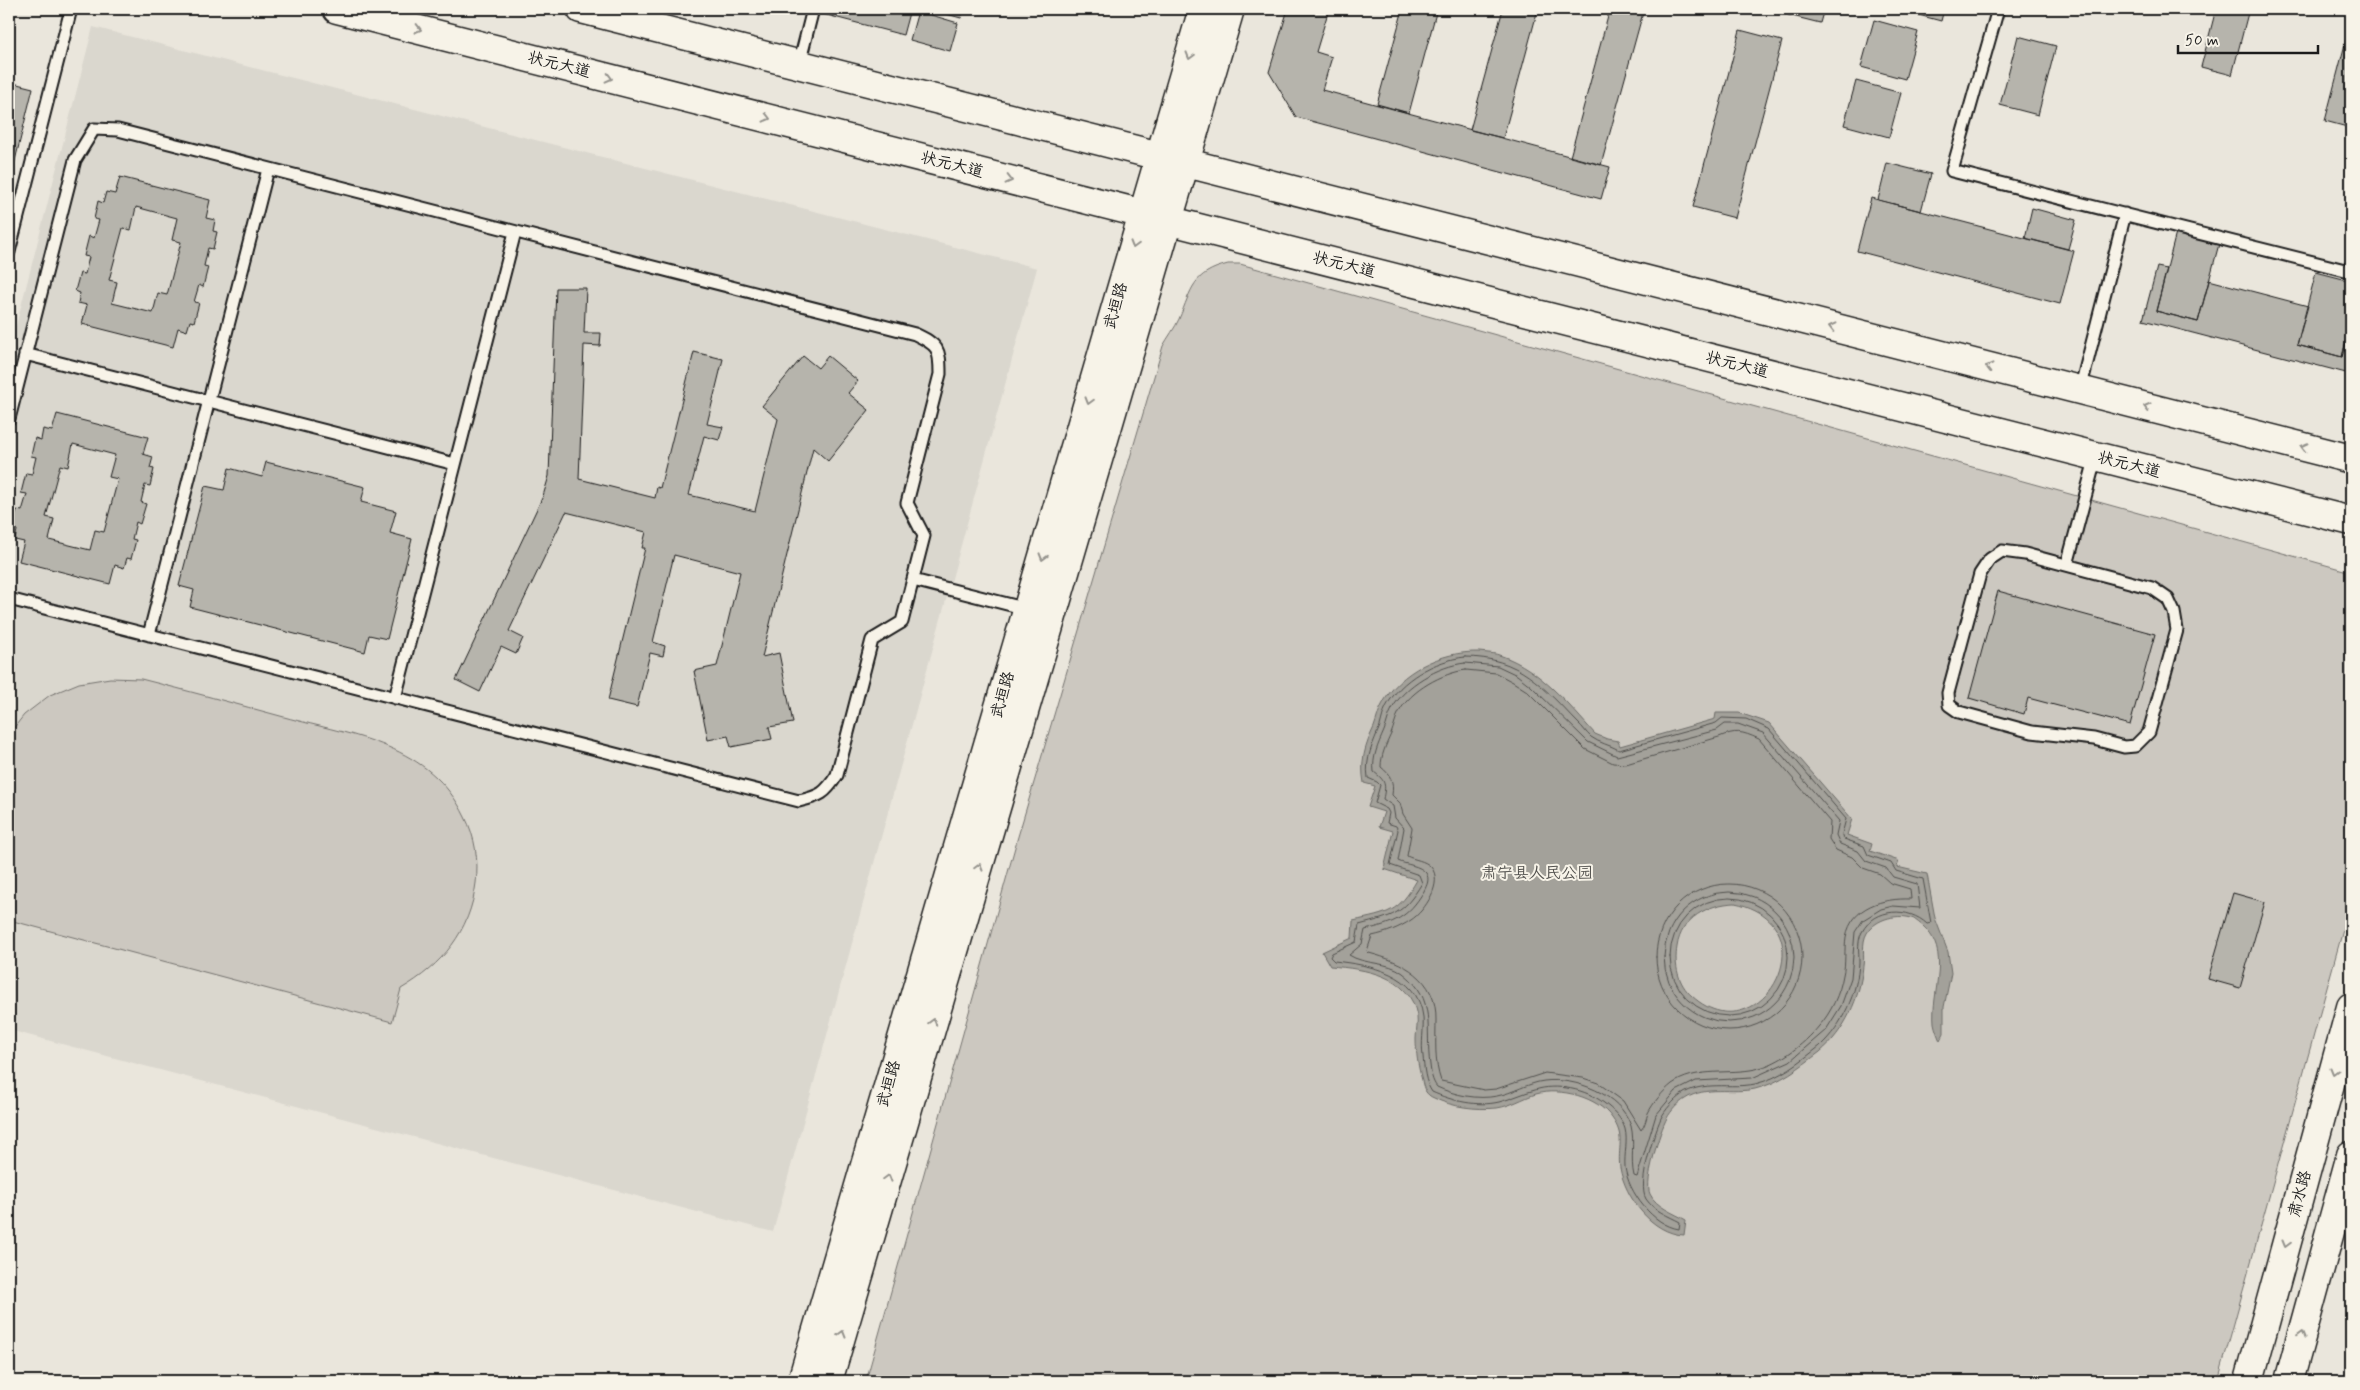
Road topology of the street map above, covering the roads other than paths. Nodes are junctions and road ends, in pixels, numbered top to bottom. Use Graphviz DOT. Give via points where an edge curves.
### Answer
graph roads {
  1 [pos="71,9"];
  2 [pos="337,9"];
  3 [pos="581,9"];
  4 [pos="813,9"];
  5 [pos="1203,9"];
  6 [pos="1230,9"];
  7 [pos="1998,9"];
  8 [pos="799,64"];
  9 [pos="1172,159"];
  10 [pos="268,169"];
  11 [pos="2125,214"];
  12 [pos="1155,217"];
  13 [pos="515,232"];
  14 [pos="9,252"];
  15 [pos="2351,270"];
  16 [pos="25,354"];
  17 [pos="2080,390"];
  18 [pos="209,401"];
  19 [pos="9,419"];
  20 [pos="2096,456"];
  21 [pos="2351,459"];
  22 [pos="455,464"];
  23 [pos="2351,521"];
  24 [pos="2067,565"];
  25 [pos="913,580"];
  26 [pos="9,599"];
  27 [pos="1028,609"];
  28 [pos="149,635"];
  29 [pos="395,698"];
  30 [pos="2351,1007"];
  31 [pos="2351,1155"];
  32 [pos="802,1381"];
  33 [pos="828,1381"];
  34 [pos="2249,1381"];
  35 [pos="2289,1381"];
  1 -- 14 [label="lane"];
  2 -- 12 [label="main road, 状元大道, one-way"];
  3 -- 8 [label="main road"];
  4 -- 8 [label="lane"];
  5 -- 9 [label="main road, 武垣路, one-way"];
  6 -- 9 [label="main road, 武垣路"];
  7 -- 11 [label="lane" via="1952,171"];
  8 -- 9 [label="main road"];
  9 -- 12 [label="main road, 武垣路"];
  17 -- 9 [label="main road, one-way"];
  10 -- 13 [label="lane"];
  10 -- 16 [label="lane" via="118,130 94,129 75,160"];
  10 -- 18 [label="lane"];
  11 -- 15 [label="lane"];
  11 -- 17 [label="lane"];
  12 -- 20 [label="main road, 状元大道"];
  12 -- 27 [label="main road, 武垣路, one-way"];
  33 -- 12 [label="main road, 武垣路, one-way"];
  13 -- 22 [label="lane"];
  13 -- 25 [label="lane" via="915,334 934,343 940,356 940,374 907,503 924,536"];
  16 -- 18 [label="lane"];
  16 -- 19 [label="lane"];
  21 -- 17 [label="main road, one-way"];
  18 -- 22 [label="lane"];
  18 -- 28 [label="lane"];
  20 -- 23 [label="main road, 状元大道"];
  20 -- 24 [label="lane"];
  22 -- 29 [label="lane"];
  24 -- 24 [label="lane" via="2152,588 2168,598 2174,612 2177,630 2149,732 2135,746 2032,732 1959,712 1949,705 1948,693 1980,574 1990,560 2002,551"];
  25 -- 27 [label="lane"];
  25 -- 29 [label="lane" via="902,622 872,640 837,776 827,791 817,797 798,801"];
  26 -- 28 [label="lane"];
  27 -- 32 [label="main road, 武垣路"];
  28 -- 29 [label="lane"];
  30 -- 34 [label="main road, 肃水路, one-way"];
  35 -- 31 [label="main road, one-way"];
}
